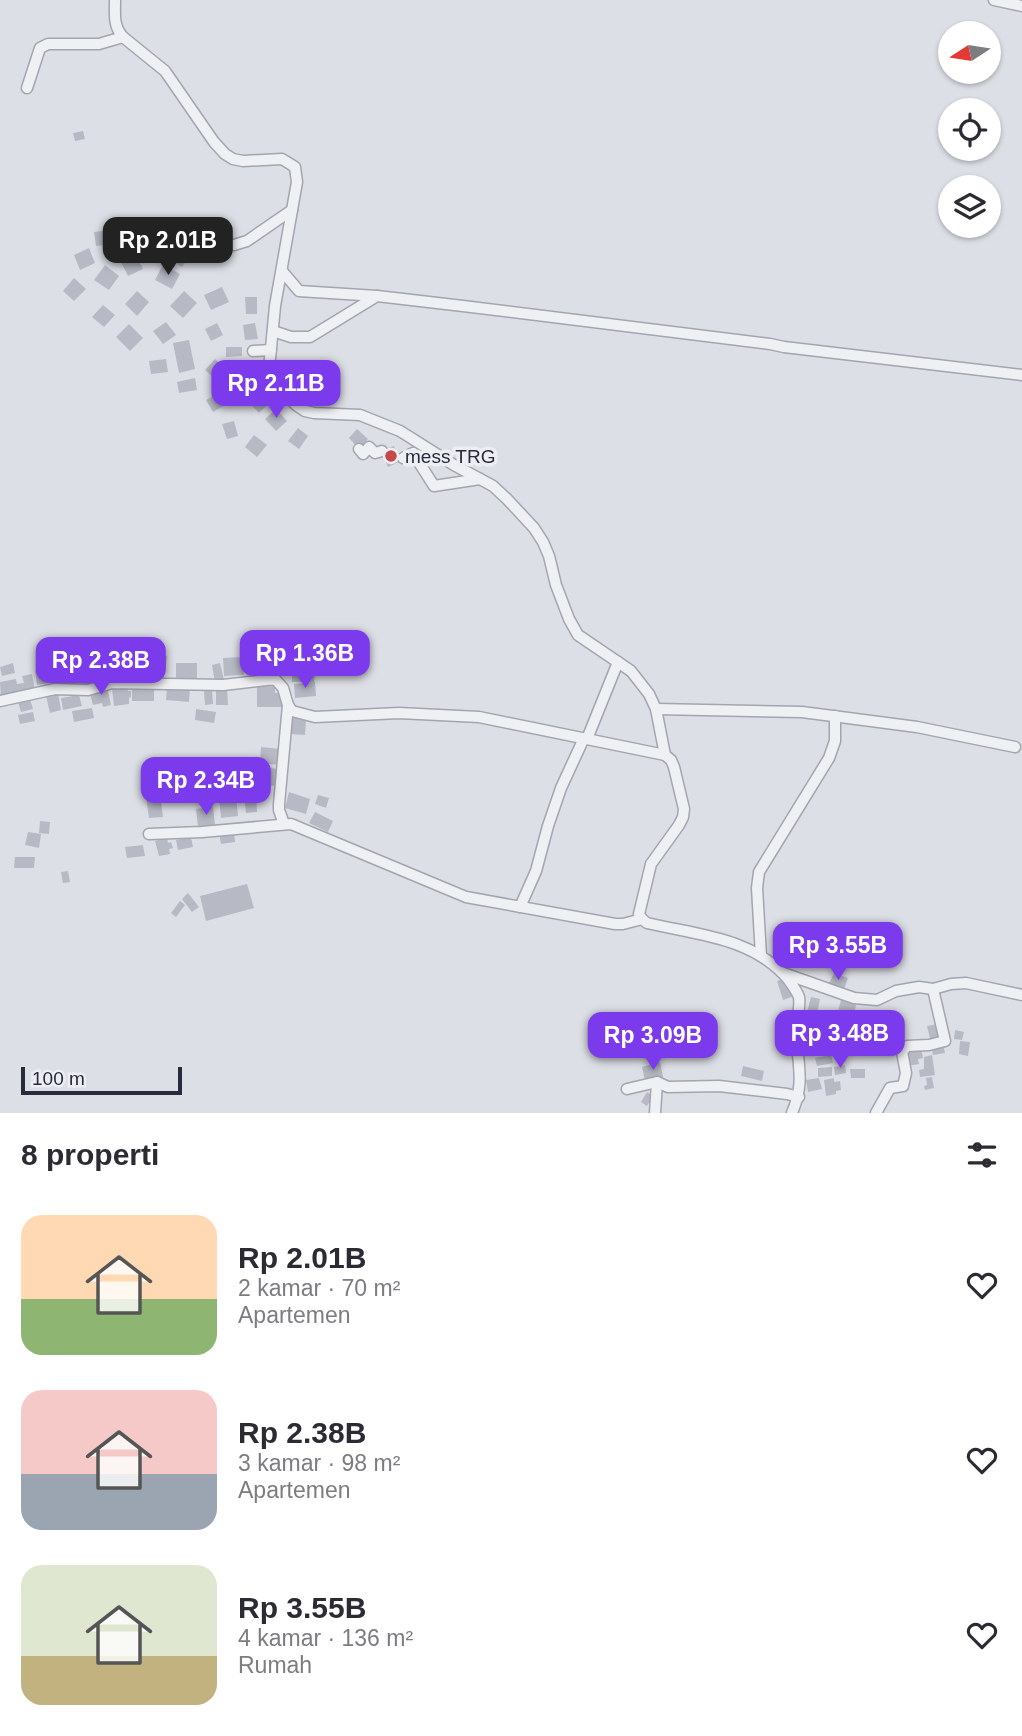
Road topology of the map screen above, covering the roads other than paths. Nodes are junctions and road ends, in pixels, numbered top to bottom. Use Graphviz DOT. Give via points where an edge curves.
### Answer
graph roads {
  1 [pos="115,0"];
  2 [pos="994,0"];
  3 [pos="1022,6"];
  4 [pos="123,37"];
  5 [pos="27,88"];
  6 [pos="292,210"];
  7 [pos="214,246"];
  8 [pos="282,271"];
  9 [pos="377,296"];
  10 [pos="273,331"];
  11 [pos="271,350"];
  12 [pos="253,351"];
  13 [pos="1022,375"];
  14 [pos="359,449"];
  15 [pos="382,451"];
  16 [pos="403,457"];
  17 [pos="480,479"];
  18 [pos="618,662"];
  19 [pos="0,701"];
  20 [pos="288,705"];
  21 [pos="656,709"];
  22 [pos="835,716"];
  23 [pos="585,738"];
  24 [pos="1015,747"];
  25 [pos="665,755"];
  26 [pos="285,824"];
  27 [pos="149,834"];
  28 [pos="520,907"];
  29 [pos="642,919"];
  30 [pos="761,956"];
  31 [pos="782,973"];
  32 [pos="933,989"];
  33 [pos="1022,995"];
  34 [pos="657,1082"];
  35 [pos="627,1089"];
  36 [pos="799,1097"];
  37 [pos="655,1113"];
  38 [pos="792,1113"];
  39 [pos="876,1113"];
  1 -- 4 [label="street" via="115,22"];
  2 -- 3 [label="street"];
  4 -- 5 [label="street" via="99,44 44,45"];
  4 -- 6 [label="street" via="165,71 225,154 243,161 282,159 295,167"];
  6 -- 7 [label="street" via="247,241"];
  6 -- 8 [label="street"];
  8 -- 9 [label="street" via="299,291"];
  8 -- 10 [label="street"];
  9 -- 10 [label="street" via="310,337"];
  9 -- 13 [label="street"];
  10 -- 11 [label="street"];
  11 -- 12 [label="street"];
  11 -- 17 [label="street" via="272,380 305,411 372,419"];
  14 -- 15 [label="street" via="363,454 369,447 375,453"];
  16 -- 17 [label="street" via="413,453 434,486"];
  17 -- 18 [label="street" via="507,499 543,542 578,635"];
  18 -- 21 [label="street" via="631,671"];
  18 -- 23 [label="street"];
  19 -- 20 [label="street" via="112,683 223,685 269,678 283,688"];
  20 -- 23 [label="street" via="292,711 315,717 398,713 478,717"];
  20 -- 26 [label="street" via="279,804"];
  21 -- 22 [label="street"];
  21 -- 25 [label="street"];
  22 -- 24 [label="street"];
  22 -- 30 [label="street" via="829,758 759,872"];
  23 -- 25 [label="street"];
  23 -- 28 [label="street" via="561,788"];
  25 -- 29 [label="street" via="674,766 684,809 679,825 651,864 639,914"];
  26 -- 27 [label="street"];
  26 -- 28 [label="street" via="459,895"];
  28 -- 29 [label="street" via="615,924"];
  29 -- 30 [label="street" via="738,944"];
  30 -- 31 [label="street"];
  31 -- 32 [label="street" via="855,998 877,1000 896,991"];
  31 -- 36 [label="street" via="799,1001"];
  32 -- 33 [label="street" via="966,983"];
  32 -- 39 [label="street" via="945,1041 907,1046 902,1052 903,1086 890,1088"];
  34 -- 35 [label="street"];
  34 -- 36 [label="street" via="668,1087 719,1086"];
  34 -- 37 [label="street"];
  36 -- 38 [label="street"];
}
